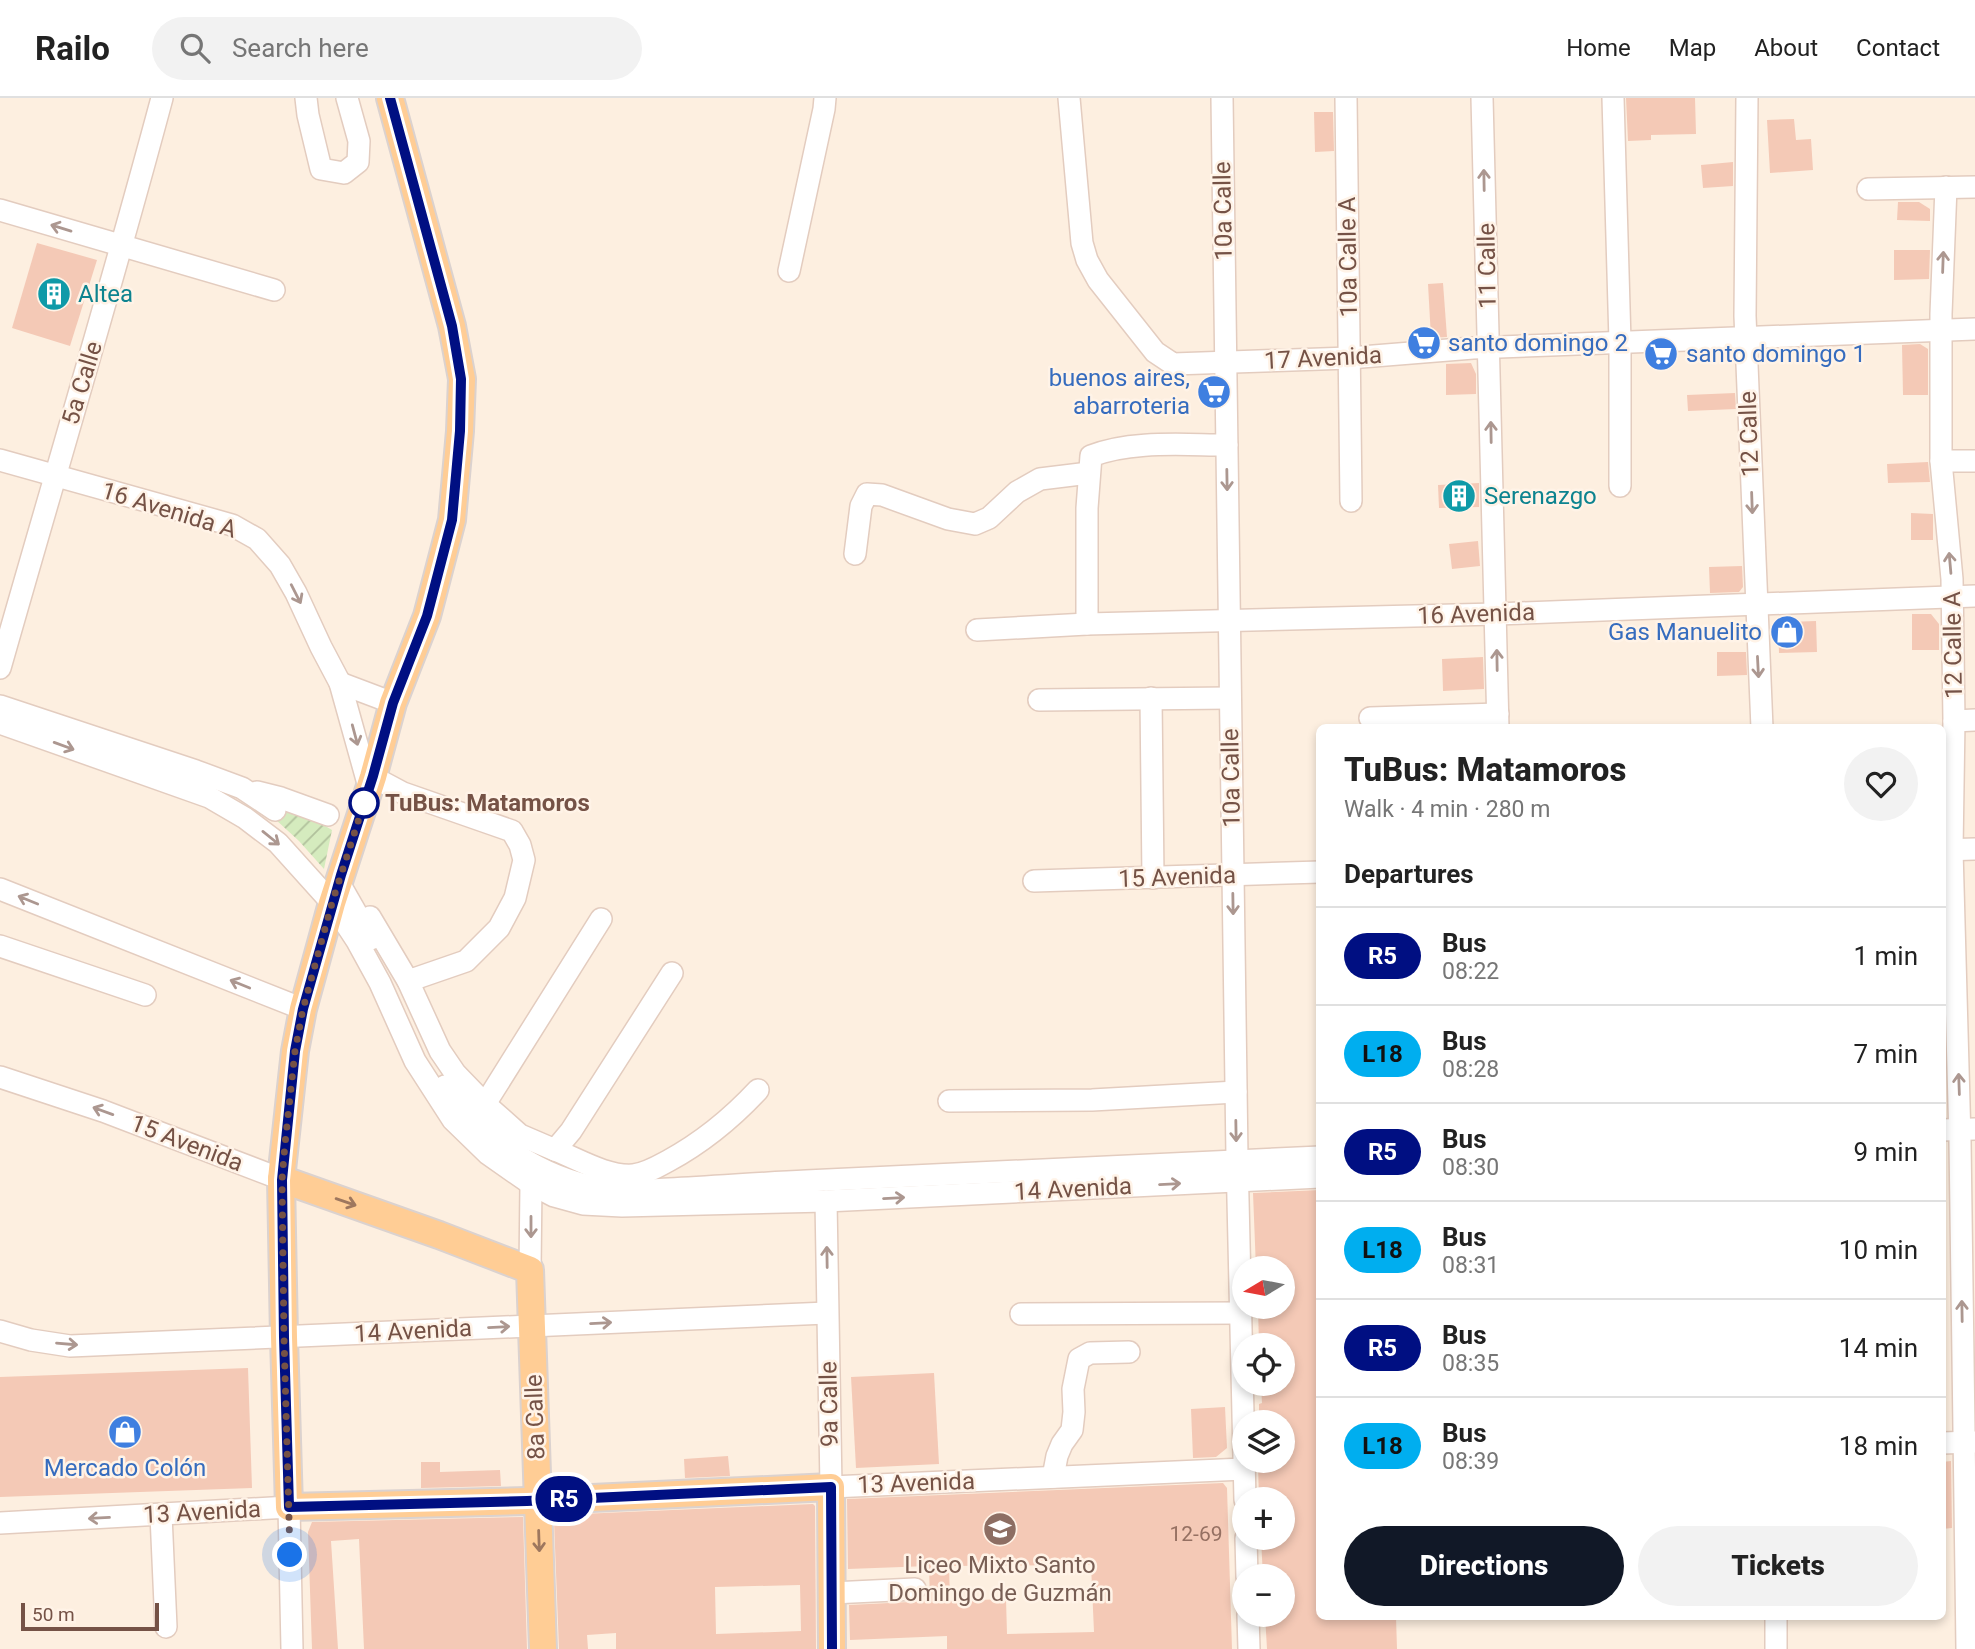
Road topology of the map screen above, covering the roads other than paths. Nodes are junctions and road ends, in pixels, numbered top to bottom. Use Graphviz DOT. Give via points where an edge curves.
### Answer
graph roads {
  1 [pos="162,98"];
  2 [pos="306,98"];
  3 [pos="347,98"];
  4 [pos="390,98"];
  5 [pos="825,98"];
  6 [pos="1069,98"];
  7 [pos="1222,98"];
  8 [pos="1346,98"];
  9 [pos="1482,98"];
  10 [pos="1613,98"];
  11 [pos="1747,98"];
  12 [pos="1945,187"];
  13 [pos="1975,187"];
  14 [pos="1868,189"];
  15 [pos="0,210"];
  16 [pos="122,246"];
  17 [pos="789,271"];
  18 [pos="274,289"];
  19 [pos="1975,329"];
  20 [pos="1941,330"];
  21 [pos="1746,337"];
  22 [pos="1620,342"];
  23 [pos="1489,347"];
  24 [pos="1349,358"];
  25 [pos="1226,363"];
  26 [pos="1227,445"];
  27 [pos="0,460"];
  28 [pos="1941,461"];
  29 [pos="1975,461"];
  30 [pos="1090,465"];
  31 [pos="54,476"];
  32 [pos="1620,486"];
  33 [pos="1351,501"];
  34 [pos="855,554"];
  35 [pos="1975,596"];
  36 [pos="1952,597"];
  37 [pos="1756,605"];
  38 [pos="1496,614"];
  39 [pos="1229,621"];
  40 [pos="1087,624"];
  41 [pos="977,630"];
  42 [pos="0,668"];
  43 [pos="340,683"];
  44 [pos="1151,698"];
  45 [pos="1230,698"];
  46 [pos="1039,700"];
  47 [pos="393,703"];
  48 [pos="0,706"];
  49 [pos="1370,718"];
  50 [pos="1964,720"];
  51 [pos="1498,721"];
  52 [pos="0,723"];
  53 [pos="1762,724"];
  54 [pos="371,782"];
  55 [pos="242,788"];
  56 [pos="275,810"];
  57 [pos="328,815"];
  58 [pos="1975,849"];
  59 [pos="1947,850"];
  60 [pos="1316,872"];
  61 [pos="1233,874"];
  62 [pos="1153,878"];
  63 [pos="1034,881"];
  64 [pos="337,887"];
  65 [pos="0,888"];
  66 [pos="601,919"];
  67 [pos="0,946"];
  68 [pos="672,973"];
  69 [pos="408,981"];
  70 [pos="145,995"];
  71 [pos="303,1009"];
  72 [pos="0,1077"];
  73 [pos="758,1090"];
  74 [pos="1236,1091"];
  75 [pos="949,1101"];
  76 [pos="485,1104"];
  77 [pos="1959,1138"];
  78 [pos="555,1150"];
  79 [pos="1316,1158"];
  80 [pos="1951,1170"];
  81 [pos="1237,1171"];
  82 [pos="1316,1177"];
  83 [pos="282,1180"];
  84 [pos="531,1184"];
  85 [pos="826,1201"];
  86 [pos="1239,1256"];
  87 [pos="530,1270"];
  88 [pos="827,1313"];
  89 [pos="1232,1313"];
  90 [pos="1021,1314"];
  91 [pos="1240,1320"];
  92 [pos="532,1326"];
  93 [pos="0,1331"];
  94 [pos="284,1337"];
  95 [pos="1129,1352"];
  96 [pos="1242,1410"];
  97 [pos="1970,1442"];
  98 [pos="1946,1443"];
  99 [pos="1232,1470"];
  100 [pos="1053,1477"];
  101 [pos="831,1487"];
  102 [pos="538,1500"];
  103 [pos="289,1507"];
  104 [pos="161,1515"];
  105 [pos="0,1523"];
  106 [pos="915,1589"];
  107 [pos="832,1593"];
  108 [pos="1776,1620"];
  109 [pos="166,1627"];
  110 [pos="1248,1627"];
  111 [pos="292,1649"];
  112 [pos="543,1649"];
  113 [pos="832,1649"];
  114 [pos="1249,1649"];
  115 [pos="1776,1649"];
  116 [pos="1967,1649"];
  1 -- 16 [label="street, 5a Calle"];
  2 -- 3 [label="street" via="321,169 344,173 358,162 359,142"];
  4 -- 47 [label="main road" via="452,326 461,379 452,520 427,616"];
  5 -- 17 [label="street"];
  6 -- 25 [label="street, 17 Avenida" via="1082,243 1098,280 1155,352 1173,363"];
  7 -- 25 [label="street, 10a Calle"];
  8 -- 24 [label="street, 10a Calle A"];
  23 -- 9 [label="street, 11 Calle, one-way"];
  10 -- 22 [label="street"];
  11 -- 21 [label="street, 12 Calle"];
  12 -- 13 [label="street"];
  12 -- 14 [label="street"];
  20 -- 12 [label="street, 12 Calle A, one-way"];
  16 -- 15 [label="street, one-way"];
  16 -- 18 [label="street"];
  16 -- 31 [label="street, 5a Calle"];
  19 -- 20 [label="street, 17 Avenida"];
  20 -- 21 [label="street, 17 Avenida"];
  20 -- 28 [label="street, 12 Calle A"];
  21 -- 22 [label="street, 17 Avenida"];
  21 -- 37 [label="street, 12 Calle, one-way"];
  22 -- 23 [label="street, 17 Avenida"];
  22 -- 32 [label="street"];
  23 -- 24 [label="street, 17 Avenida"];
  38 -- 23 [label="street, 11 Calle, one-way"];
  24 -- 25 [label="street, 17 Avenida"];
  24 -- 33 [label="street, 10a Calle A"];
  25 -- 26 [label="street, 10a Calle"];
  26 -- 30 [label="street" via="1108,449"];
  26 -- 39 [label="street, 10a Calle, one-way"];
  27 -- 31 [label="street, 16 Avenida A"];
  28 -- 29 [label="street"];
  36 -- 28 [label="street, 12 Calle A, one-way"];
  30 -- 34 [label="street" via="1040,479 975,524 867,494 861,506"];
  30 -- 40 [label="street"];
  31 -- 42 [label="street, 5a Calle"];
  31 -- 43 [label="street, 16 Avenida A, one-way" via="232,525 257,539 280,565"];
  35 -- 36 [label="street, 16 Avenida"];
  36 -- 37 [label="street, 16 Avenida"];
  36 -- 50 [label="street, 12 Calle A"];
  37 -- 38 [label="street, 16 Avenida"];
  37 -- 53 [label="street, 12 Calle, one-way"];
  38 -- 39 [label="street, 16 Avenida"];
  51 -- 38 [label="street, 11 Calle, one-way"];
  39 -- 40 [label="street, 16 Avenida"];
  39 -- 45 [label="street, 10a Calle"];
  40 -- 41 [label="street, 16 Avenida"];
  43 -- 47 [label="street"];
  43 -- 54 [label="street, 16 Avenida A, one-way"];
  44 -- 45 [label="street"];
  44 -- 46 [label="street"];
  44 -- 62 [label="street"];
  45 -- 61 [label="street, 10a Calle"];
  47 -- 54 [label="main road"];
  48 -- 55 [label="street"];
  49 -- 51 [label="street"];
  50 -- 59 [label="street, 12 Calle A"];
  52 -- 64 [label="street, one-way" via="209,797 245,818"];
  54 -- 64 [label="main road"];
  54 -- 69 [label="street" via="512,831 524,860 515,898 499,928 466,961"];
  55 -- 56 [label="street"];
  55 -- 57 [label="street"];
  58 -- 59 [label="street"];
  77 -- 59 [label="street, 12 Calle A, one-way"];
  60 -- 61 [label="street, 15 Avenida"];
  61 -- 62 [label="street, 15 Avenida"];
  61 -- 74 [label="street, 10a Calle, one-way"];
  62 -- 63 [label="street, 15 Avenida"];
  64 -- 69 [label="street" via="380,931"];
  64 -- 71 [label="main road"];
  64 -- 81 [label="street" via="392,979 438,1076 458,1103 518,1157 589,1186 640,1190 1081,1167"];
  64 -- 84 [label="street, 14 Avenida" via="357,941 415,1061 453,1120 488,1154"];
  71 -- 65 [label="street, one-way"];
  66 -- 76 [label="street"];
  67 -- 70 [label="street"];
  68 -- 78 [label="street"];
  69 -- 76 [label="street" via="440,1051"];
  71 -- 83 [label="main road"];
  83 -- 72 [label="street, 15 Avenida, one-way"];
  73 -- 78 [label="street" via="702,1141 652,1170 633,1175 609,1172"];
  74 -- 75 [label="street" via="1092,1100"];
  74 -- 81 [label="street, 10a Calle, one-way"];
  76 -- 78 [label="street" via="520,1135"];
  77 -- 80 [label="street, 12 Calle A"];
  79 -- 81 [label="street, 14 Avenida"];
  97 -- 80 [label="street, 12 Calle A, one-way"];
  81 -- 82 [label="street, 14 Avenida"];
  85 -- 81 [label="street, 14 Avenida, one-way"];
  81 -- 86 [label="street, 10a Calle"];
  83 -- 87 [label="main road, 15 Avenida, one-way"];
  83 -- 94 [label="main road"];
  84 -- 85 [label="street, 14 Avenida" via="583,1204"];
  84 -- 87 [label="street, 8a Calle, one-way"];
  88 -- 85 [label="street, 9a Calle, one-way"];
  87 -- 92 [label="main road, 8a Calle"];
  92 -- 88 [label="street, 14 Avenida, one-way"];
  88 -- 101 [label="street, 9a Calle"];
  89 -- 90 [label="street"];
  91 -- 96 [label="street, 10a Calle"];
  94 -- 92 [label="street, 14 Avenida, one-way"];
  92 -- 102 [label="main road, 8a Calle"];
  93 -- 94 [label="street, 14 Avenida, one-way" via="70,1346"];
  94 -- 103 [label="main road"];
  95 -- 100 [label="street" via="1090,1353 1079,1359 1072,1430 1057,1456"];
  97 -- 98 [label="street"];
  97 -- 116 [label="street, 12 Calle A"];
  99 -- 100 [label="street, 13 Avenida"];
  100 -- 101 [label="street, 13 Avenida"];
  101 -- 102 [label="main road, 13 Avenida"];
  101 -- 107 [label="main road, 9a Calle"];
  102 -- 103 [label="main road, 13 Avenida"];
  102 -- 112 [label="main road, 8a Calle, one-way"];
  103 -- 104 [label="street, 13 Avenida"];
  103 -- 111 [label="street"];
  104 -- 105 [label="street, 13 Avenida, one-way"];
  104 -- 109 [label="street"];
  106 -- 107 [label="street"];
  107 -- 113 [label="main road, 9a Calle"];
  108 -- 115 [label="street"];
  110 -- 114 [label="street"];
}
